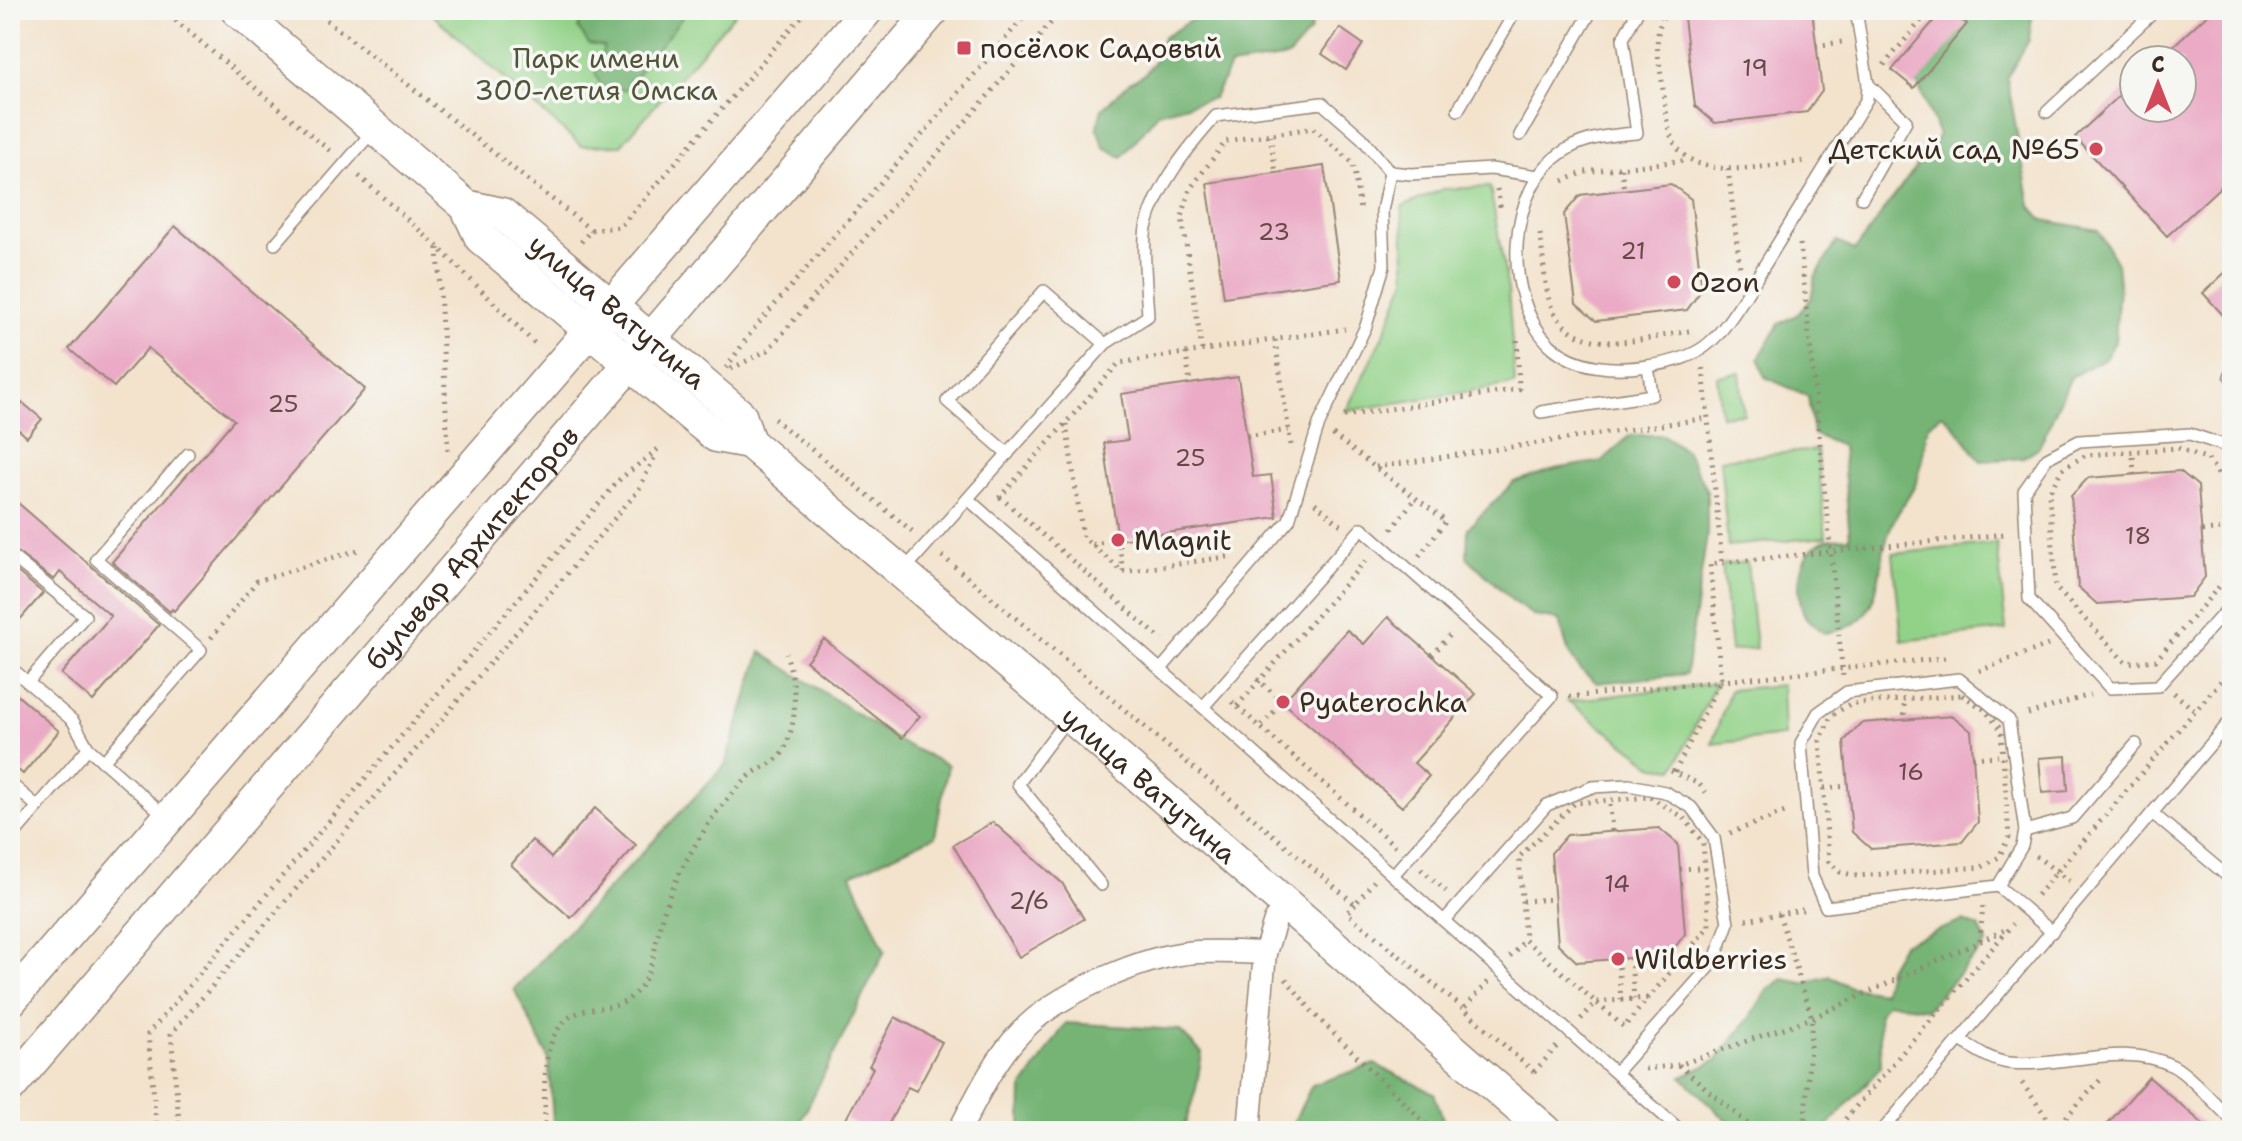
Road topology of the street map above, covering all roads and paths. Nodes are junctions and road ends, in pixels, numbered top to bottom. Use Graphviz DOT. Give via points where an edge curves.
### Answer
graph roads {
  1 [pos="163,10"];
  2 [pos="237,10"];
  3 [pos="314,10"];
  4 [pos="807,10"];
  5 [pos="867,10"];
  6 [pos="933,10"];
  7 [pos="1030,10"];
  8 [pos="1062,10"];
  9 [pos="1516,10"];
  10 [pos="1592,10"];
  11 [pos="1638,10"];
  12 [pos="1667,10"];
  13 [pos="1856,10"];
  14 [pos="1930,10"];
  15 [pos="2156,10"];
  16 [pos="1842,30"];
  17 [pos="1843,42"];
  18 [pos="1816,46"];
  19 [pos="1844,56"];
  20 [pos="1868,84"];
  21 [pos="1458,110"];
  22 [pos="2047,112"];
  23 [pos="376,128"];
  24 [pos="1270,135"];
  25 [pos="1520,135"];
  26 [pos="1813,148"];
  27 [pos="1830,158"];
  28 [pos="1688,160"];
  29 [pos="1806,161"];
  30 [pos="345,163"];
  31 [pos="1353,163"];
  32 [pos="1621,168"];
  33 [pos="1728,169"];
  34 [pos="1390,172"];
  35 [pos="1276,173"];
  36 [pos="1538,176"];
  37 [pos="1624,190"];
  38 [pos="1554,191"];
  39 [pos="1862,198"];
  40 [pos="1797,213"];
  41 [pos="1538,219"];
  42 [pos="275,244"];
  43 [pos="438,247"];
  44 [pos="1740,267"];
  45 [pos="1732,279"];
  46 [pos="1743,300"];
  47 [pos="600,318"];
  48 [pos="1366,326"];
  49 [pos="1692,331"];
  50 [pos="1275,340"];
  51 [pos="1105,344"];
  52 [pos="540,350"];
  53 [pos="1202,350"];
  54 [pos="1701,352"];
  55 [pos="641,353"];
  56 [pos="1186,353"];
  57 [pos="1648,366"];
  58 [pos="1190,384"];
  59 [pos="1519,389"];
  60 [pos="1541,412"];
  61 [pos="770,415"];
  62 [pos="1338,417"];
  63 [pos="1708,418"];
  64 [pos="1066,423"];
  65 [pos="1319,424"];
  66 [pos="1289,430"];
  67 [pos="1247,436"];
  68 [pos="2232,448"];
  69 [pos="188,454"];
  70 [pos="449,454"];
  71 [pos="1008,454"];
  72 [pos="2133,463"];
  73 [pos="1376,467"];
  74 [pos="2134,474"];
  75 [pos="2222,480"];
  76 [pos="1297,487"];
  77 [pos="2049,493"];
  78 [pos="968,499"];
  79 [pos="985,514"];
  80 [pos="2226,529"];
  81 [pos="2202,531"];
  82 [pos="2027,532"];
  83 [pos="1354,537"];
  84 [pos="928,544"];
  85 [pos="1091,544"];
  86 [pos="367,548"];
  87 [pos="1262,552"];
  88 [pos="1831,552"];
  89 [pos="10,555"];
  90 [pos="1722,562"];
  91 [pos="1409,569"];
  92 [pos="1123,572"];
  93 [pos="901,573"];
  94 [pos="2229,575"];
  95 [pos="2232,604"];
  96 [pos="1456,628"];
  97 [pos="2094,628"];
  98 [pos="2065,639"];
  99 [pos="201,650"];
  100 [pos="786,653"];
  101 [pos="1432,655"];
  102 [pos="1959,656"];
  103 [pos="2156,660"];
  104 [pos="10,667"];
  105 [pos="1842,668"];
  106 [pos="2232,668"];
  107 [pos="1161,669"];
  108 [pos="1721,679"];
  109 [pos="1959,679"];
  110 [pos="1844,680"];
  111 [pos="28,682"];
  112 [pos="2110,688"];
  113 [pos="1270,691"];
  114 [pos="1560,698"];
  115 [pos="1850,704"];
  116 [pos="1237,706"];
  117 [pos="1203,707"];
  118 [pos="1904,709"];
  119 [pos="1070,716"];
  120 [pos="1905,719"];
  121 [pos="2232,719"];
  122 [pos="2009,720"];
  123 [pos="1260,727"];
  124 [pos="2136,744"];
  125 [pos="88,748"];
  126 [pos="1985,757"];
  127 [pos="1973,758"];
  128 [pos="103,762"];
  129 [pos="10,783"];
  130 [pos="1848,786"];
  131 [pos="1823,788"];
  132 [pos="1662,797"];
  133 [pos="1806,804"];
  134 [pos="38,807"];
  135 [pos="2152,813"];
  136 [pos="1611,816"];
  137 [pos="168,819"];
  138 [pos="2025,831"];
  139 [pos="1612,832"];
  140 [pos="1405,834"];
  141 [pos="2009,837"];
  142 [pos="10,839"];
  143 [pos="1708,840"];
  144 [pos="1395,846"];
  145 [pos="2022,846"];
  146 [pos="1705,867"];
  147 [pos="1680,869"];
  148 [pos="1389,872"];
  149 [pos="2057,872"];
  150 [pos="2232,880"];
  151 [pos="1101,885"];
  152 [pos="1998,886"];
  153 [pos="1984,888"];
  154 [pos="2085,893"];
  155 [pos="1554,899"];
  156 [pos="1523,901"];
  157 [pos="1284,904"];
  158 [pos="1355,904"];
  159 [pos="1826,907"];
  160 [pos="2025,909"];
  161 [pos="1779,914"];
  162 [pos="1444,921"];
  163 [pos="1728,923"];
  164 [pos="1709,926"];
  165 [pos="2052,932"];
  166 [pos="1525,940"];
  167 [pos="1980,940"];
  168 [pos="1265,953"];
  169 [pos="1631,958"];
  170 [pos="1618,959"];
  171 [pos="1499,970"];
  172 [pos="1648,998"];
  173 [pos="1634,999"];
  174 [pos="1621,1000"];
  175 [pos="10,1001"];
  176 [pos="1596,1002"];
  177 [pos="1464,1009"];
  178 [pos="1812,1018"];
  179 [pos="1960,1040"];
  180 [pos="2123,1054"];
  181 [pos="2008,1063"];
  182 [pos="1534,1072"];
  183 [pos="1616,1072"];
  184 [pos="10,1087"];
  185 [pos="2232,1120"];
  186 [pos="1486,1126"];
  187 [pos="2056,1130"];
  188 [pos="157,1131"];
  189 [pos="180,1131"];
  190 [pos="545,1131"];
  191 [pos="959,1131"];
  192 [pos="1249,1131"];
  193 [pos="1434,1131"];
  194 [pos="1546,1131"];
  195 [pos="1681,1131"];
  196 [pos="1756,1131"];
  197 [pos="1804,1131"];
  198 [pos="1835,1131"];
  199 [pos="1882,1131"];
  1 -- 30 [label="path"];
  2 -- 23 [label="main road, улица Ватутина"];
  3 -- 4 [label="path" via="591,230 620,227"];
  5 -- 47 [label="main road, бульвар Архитекторов"];
  6 -- 55 [label="main road, бульвар Архитекторов"];
  7 -- 8 [label="path" via="752,331 721,375 768,350"];
  9 -- 21 [label="lane"];
  10 -- 25 [label="lane"];
  11 -- 36 [label="lane" via="1623,39 1637,133 1602,136 1565,150"];
  12 -- 28 [label="path" via="1655,38 1669,131"];
  13 -- 20 [label="lane"];
  14 -- 20 [label="path"];
  15 -- 22 [label="lane"];
  16 -- 17 [label="path"];
  17 -- 18 [label="path"];
  17 -- 19 [label="path"];
  20 -- 27 [label="lane" via="1867,99"];
  20 -- 39 [label="lane" via="1906,121"];
  23 -- 30 [label="lane"];
  23 -- 47 [label="main road, улица Ватутина" via="466,206 481,238"];
  24 -- 31 [label="path" via="1313,128"];
  24 -- 35 [label="path"];
  24 -- 53 [label="path" via="1226,141 1190,189 1182,217"];
  26 -- 29 [label="path"];
  27 -- 29 [label="path"];
  27 -- 40 [label="lane"];
  28 -- 32 [label="path"];
  28 -- 33 [label="path"];
  29 -- 33 [label="path"];
  30 -- 42 [label="lane"];
  30 -- 43 [label="path"];
  32 -- 37 [label="path"];
  32 -- 38 [label="path" via="1585,172 1564,180"];
  33 -- 44 [label="path"];
  34 -- 36 [label="lane" via="1491,169"];
  34 -- 48 [label="lane" via="1382,211 1384,266"];
  34 -- 51 [label="lane" via="1322,103 1216,116 1165,184 1145,229 1148,316"];
  36 -- 57 [label="lane" via="1522,208 1516,242 1523,302 1534,323 1551,345 1575,362 1622,371"];
  40 -- 46 [label="lane"];
  40 -- 88 [label="path"];
  41 -- 49 [label="path" via="1551,307 1583,338 1605,344"];
  43 -- 52 [label="path"];
  43 -- 70 [label="path"];
  44 -- 45 [label="path"];
  44 -- 46 [label="path"];
  46 -- 54 [label="lane"];
  47 -- 55 [label="main road, улица Ватутина"];
  47 -- 137 [label="main road, бульвар Архитекторов"];
  48 -- 50 [label="path"];
  48 -- 65 [label="lane"];
  50 -- 53 [label="path"];
  50 -- 66 [label="path"];
  51 -- 71 [label="lane"];
  51 -- 71 [label="lane" via="1044,291 1005,335 947,401"];
  53 -- 56 [label="path"];
  54 -- 57 [label="lane"];
  54 -- 63 [label="path"];
  55 -- 93 [label="main road, улица Ватутина" via="716,436 749,442"];
  55 -- 184 [label="main road, бульвар Архитекторов"];
  56 -- 58 [label="path"];
  56 -- 64 [label="path" via="1119,363"];
  57 -- 60 [label="lane" via="1652,395"];
  59 -- 62 [label="path"];
  61 -- 84 [label="path"];
  63 -- 73 [label="path"];
  63 -- 90 [label="path"];
  64 -- 79 [label="path"];
  64 -- 85 [label="path" via="1083,537"];
  65 -- 73 [label="path"];
  65 -- 76 [label="lane"];
  66 -- 67 [label="path"];
  66 -- 76 [label="path"];
  68 -- 82 [label="lane" via="2190,434 2079,441 2047,458 2024,491"];
  69 -- 99 [label="lane" via="96,559"];
  71 -- 78 [label="lane"];
  72 -- 74 [label="path"];
  73 -- 91 [label="path" via="1446,521"];
  75 -- 80 [label="path"];
  76 -- 83 [label="path"];
  76 -- 87 [label="lane" via="1289,520"];
  77 -- 97 [label="path" via="2056,588"];
  78 -- 79 [label="lane"];
  78 -- 84 [label="lane"];
  79 -- 107 [label="lane"];
  80 -- 81 [label="path"];
  80 -- 94 [label="path"];
  82 -- 88 [label="path"];
  82 -- 98 [label="lane" via="2029,599"];
  83 -- 91 [label="lane" via="1362,528"];
  83 -- 116 [label="path" via="1372,554"];
  83 -- 117 [label="lane"];
  84 -- 93 [label="lane"];
  84 -- 158 [label="path"];
  85 -- 92 [label="path"];
  85 -- 92 [label="path" via="1118,540"];
  86 -- 99 [label="path" via="257,581"];
  87 -- 92 [label="path"];
  87 -- 107 [label="lane"];
  88 -- 90 [label="path"];
  88 -- 105 [label="path"];
  89 -- 111 [label="lane" via="85,616"];
  90 -- 108 [label="path" via="1710,564"];
  91 -- 148 [label="lane" via="1552,696"];
  93 -- 119 [label="main road, улица Ватутина"];
  95 -- 112 [label="lane" via="2158,686"];
  96 -- 101 [label="path"];
  97 -- 98 [label="path"];
  97 -- 103 [label="path" via="2126,663"];
  98 -- 109 [label="path"];
  98 -- 112 [label="lane"];
  99 -- 128 [label="lane"];
  100 -- 190 [label="path" via="796,704 783,752 717,810 673,887 640,987 616,1007 574,1015 554,1031 546,1065"];
  102 -- 105 [label="path"];
  104 -- 111 [label="lane"];
  105 -- 108 [label="path"];
  105 -- 110 [label="path"];
  106 -- 149 [label="path"];
  107 -- 117 [label="lane"];
  108 -- 114 [label="path"];
  108 -- 132 [label="path"];
  109 -- 122 [label="lane"];
  109 -- 133 [label="lane" via="1847,692 1818,713 1801,743"];
  111 -- 125 [label="lane" via="73,721"];
  112 -- 122 [label="path"];
  113 -- 123 [label="path" via="1283,702"];
  115 -- 131 [label="path" via="1831,716 1820,741"];
  117 -- 148 [label="lane"];
  118 -- 120 [label="path"];
  119 -- 151 [label="lane" via="1018,784"];
  119 -- 157 [label="main road, улица Ватутина"];
  121 -- 135 [label="lane"];
  122 -- 138 [label="lane"];
  124 -- 138 [label="lane" via="2072,818"];
  125 -- 128 [label="lane"];
  125 -- 134 [label="lane"];
  126 -- 127 [label="path"];
  128 -- 137 [label="lane"];
  129 -- 134 [label="lane"];
  130 -- 131 [label="path"];
  131 -- 141 [label="path" via="1829,862 1840,872 1857,876 1982,867 1999,857"];
  132 -- 143 [label="path"];
  132 -- 143 [label="lane" via="1691,807"];
  132 -- 156 [label="path" via="1575,803 1519,857"];
  132 -- 162 [label="lane" via="1629,785 1592,787 1547,805"];
  133 -- 143 [label="path"];
  133 -- 159 [label="lane" via="1812,876"];
  134 -- 142 [label="lane"];
  135 -- 150 [label="lane"];
  135 -- 154 [label="lane"];
  136 -- 139 [label="path"];
  137 -- 175 [label="main road, бульвар Архитекторов"];
  138 -- 145 [label="lane"];
  140 -- 144 [label="path"];
  143 -- 146 [label="path"];
  143 -- 163 [label="lane"];
  145 -- 149 [label="path"];
  145 -- 152 [label="lane"];
  146 -- 147 [label="path"];
  146 -- 164 [label="path"];
  148 -- 158 [label="path"];
  148 -- 162 [label="lane"];
  149 -- 154 [label="path"];
  149 -- 160 [label="path"];
  152 -- 153 [label="lane"];
  152 -- 160 [label="lane"];
  153 -- 159 [label="lane"];
  153 -- 167 [label="path"];
  154 -- 165 [label="lane"];
  155 -- 156 [label="path"];
  156 -- 166 [label="path"];
  157 -- 168 [label="street"];
  157 -- 194 [label="main road, улица Ватутина"];
  158 -- 177 [label="path" via="1347,913"];
  159 -- 161 [label="path"];
  160 -- 165 [label="lane"];
  161 -- 163 [label="path"];
  161 -- 178 [label="path"];
  162 -- 171 [label="lane"];
  163 -- 164 [label="path"];
  163 -- 183 [label="lane" via="1714,962"];
  164 -- 172 [label="path"];
  165 -- 179 [label="lane"];
  166 -- 171 [label="path"];
  166 -- 176 [label="path"];
  167 -- 178 [label="path"];
  167 -- 198 [label="path" via="2009,928"];
  168 -- 191 [label="street" via="1194,952 1123,969 1055,1003 1021,1032 989,1074"];
  168 -- 192 [label="street"];
  168 -- 193 [label="path" via="1315,1015"];
  169 -- 173 [label="path"];
  170 -- 174 [label="path"];
  171 -- 177 [label="path"];
  171 -- 183 [label="lane"];
  172 -- 173 [label="path"];
  172 -- 176 [label="path" via="1624,1027"];
  173 -- 174 [label="path"];
  174 -- 176 [label="path"];
  177 -- 182 [label="path"];
  178 -- 196 [label="path" via="1679,1065"];
  178 -- 197 [label="path"];
  179 -- 181 [label="lane"];
  179 -- 199 [label="lane"];
  180 -- 181 [label="lane"];
  180 -- 185 [label="lane" via="2175,1067"];
  180 -- 187 [label="path"];
  181 -- 187 [label="path"];
  183 -- 195 [label="lane"];
  186 -- 193 [label="path"];
  188 -- 189 [label="path" via="148,1034 620,479 658,449 638,491 171,1034"];
}
